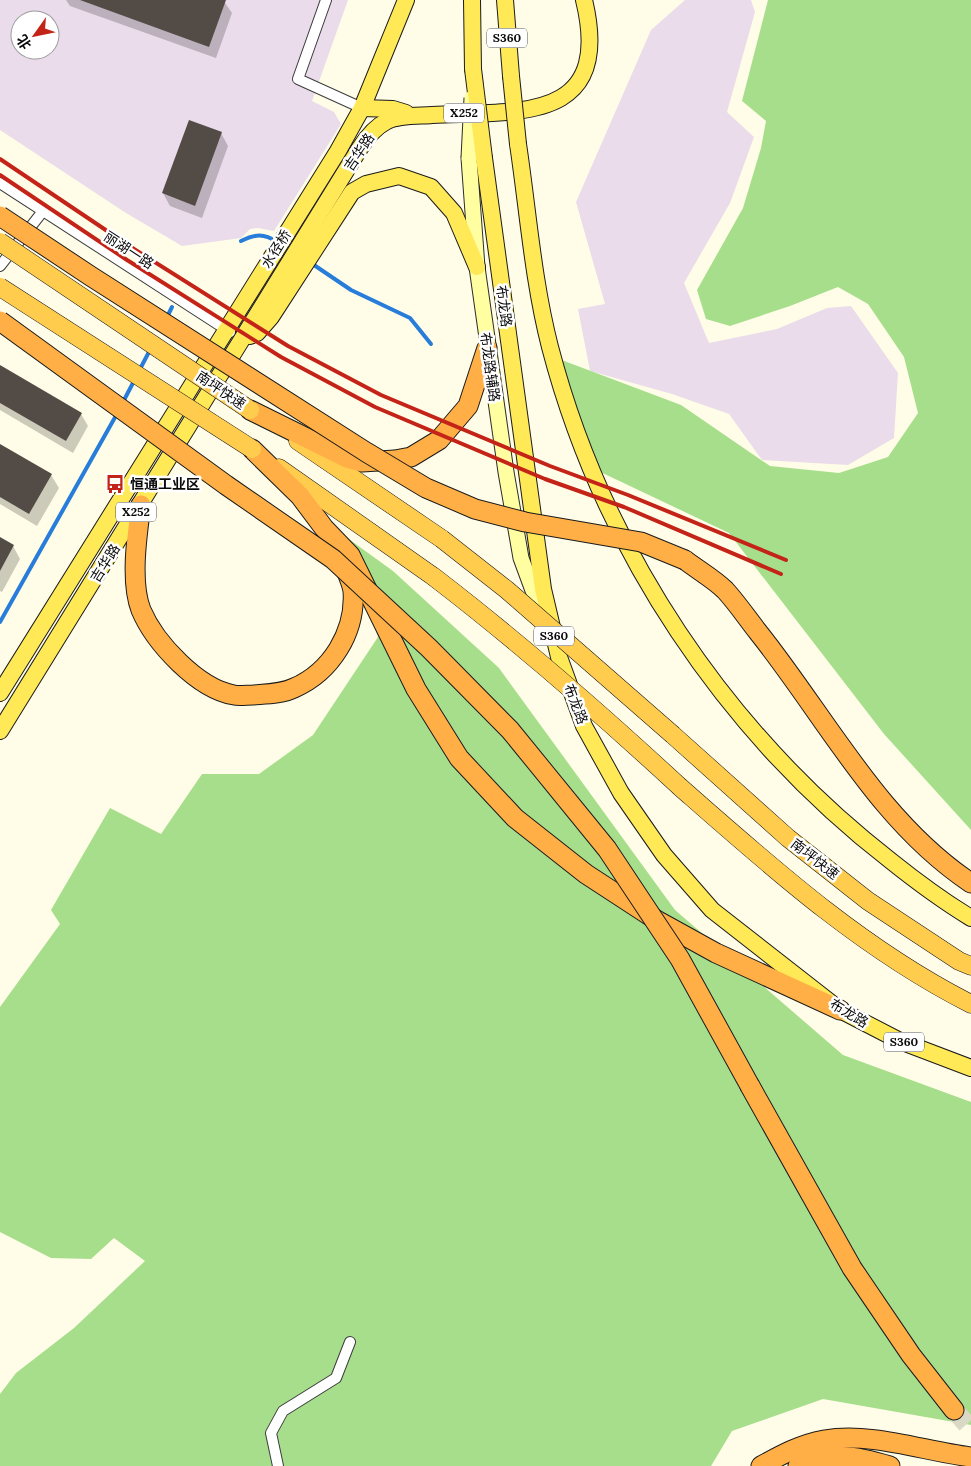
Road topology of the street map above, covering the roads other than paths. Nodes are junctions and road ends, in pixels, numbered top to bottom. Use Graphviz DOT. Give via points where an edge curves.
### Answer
graph roads {
  1 [pos="406,0"];
  2 [pos="472,0"];
  3 [pos="505,0"];
  4 [pos="584,0"];
  5 [pos="322,1"];
  6 [pos="362,108"];
  7 [pos="416,116"];
  8 [pos="476,158"];
  9 [pos="0,184"];
  10 [pos="43,211"];
  11 [pos="0,216"];
  12 [pos="296,216"];
  13 [pos="317,232"];
  14 [pos="0,242"];
  15 [pos="0,266"];
  16 [pos="477,267"];
  17 [pos="256,281"];
  18 [pos="0,287"];
  19 [pos="0,321"];
  20 [pos="226,329"];
  21 [pos="243,339"];
  22 [pos="487,348"];
  23 [pos="250,410"];
  24 [pos="252,449"];
  25 [pos="141,505"];
  26 [pos="324,528"];
  27 [pos="559,657"];
  28 [pos="0,693"];
  29 [pos="0,731"];
  30 [pos="971,883"];
  31 [pos="971,918"];
  32 [pos="971,966"];
  33 [pos="971,1004"];
  34 [pos="840,1010"];
  35 [pos="971,1068"];
  36 [pos="350,1342"];
  37 [pos="954,1410"];
  38 [pos="971,1457"];
  39 [pos="278,1466"];
  40 [pos="760,1466"];
  41 [pos="798,1466"];
  42 [pos="890,1466"];
  1 -- 6 [label="main road, 吉华路 / X252"];
  2 -- 8 [label="main road, S360, bridge"];
  3 -- 31 [label="main road, S360, bridge" via="518,144 550,345 583,453 650,586 696,660 740,717 790,773 848,828"];
  4 -- 7 [label="main road, 吉华路 / X252" via="590,25 589,55 574,89 564,96 534,110"];
  5 -- 6 [label="street" via="298,78"];
  6 -- 7 [label="main road" via="393,109"];
  6 -- 12 [label="main road, 吉华路 / X252"];
  7 -- 13 [label="main road, 吉华路 / X252" via="388,120 375,128 360,148"];
  8 -- 16 [label="main road, 布龙路辅路"];
  8 -- 27 [label="main road, 布龙路 / S360" via="543,589"];
  9 -- 10 [label="street, 丽湖一路"];
  10 -- 15 [label="street"];
  10 -- 20 [label="street, 丽湖一路"];
  11 -- 30 [label="highway, bridge" via="426,488 475,509 525,522 641,542 685,560 724,590 781,660 838,742 906,827 930,851"];
  12 -- 17 [label="main road, 水径桥 / X252"];
  13 -- 16 [label="main road" via="352,192 366,184 399,176 431,187 454,213"];
  13 -- 21 [label="main road, 吉华路 / X252" via="277,295"];
  14 -- 23 [label="highway, 南坪快速, bridge"];
  16 -- 22 [label="main road, 布龙路辅路"];
  17 -- 20 [label="main road, 吉华路 / X252"];
  18 -- 24 [label="highway, bridge"];
  19 -- 37 [label="highway, bridge" via="333,559 436,655 510,730 607,849 680,959 852,1268 911,1355"];
  20 -- 21 [label="street, 丽湖一路"];
  20 -- 28 [label="main road, 吉华路 / X252"];
  21 -- 25 [label="main road, 吉华路 / X252"];
  22 -- 23 [label="highway" via="468,406 439,440 411,456 362,462 347,458"];
  22 -- 27 [label="main road, 布龙路辅路" via="521,558"];
  23 -- 32 [label="highway, 南坪快速, bridge" via="442,539 514,596 788,838 861,895"];
  24 -- 26 [label="highway" via="300,496"];
  24 -- 33 [label="highway, bridge" via="434,577 503,630 774,869 855,934"];
  25 -- 26 [label="highway" via="134,554 141,609 156,637 182,664 207,685 234,695 293,689 321,671 341,648 351,619 353,590 344,562"];
  25 -- 29 [label="main road, 吉华路 / X252"];
  26 -- 34 [label="highway" via="350,556 416,689 459,758 515,818 586,874 658,920 716,952"];
  27 -- 34 [label="main road, 布龙路 / S360" via="584,726 621,793 664,856 712,910"];
  34 -- 35 [label="main road, 布龙路 / S360" via="900,1041"];
  36 -- 39 [label="street" via="336,1378 283,1411 271,1433"];
  38 -- 40 [label="highway" via="867,1439 824,1440 789,1450"];
  41 -- 42 [label="highway" via="818,1458 858,1456"];
}
